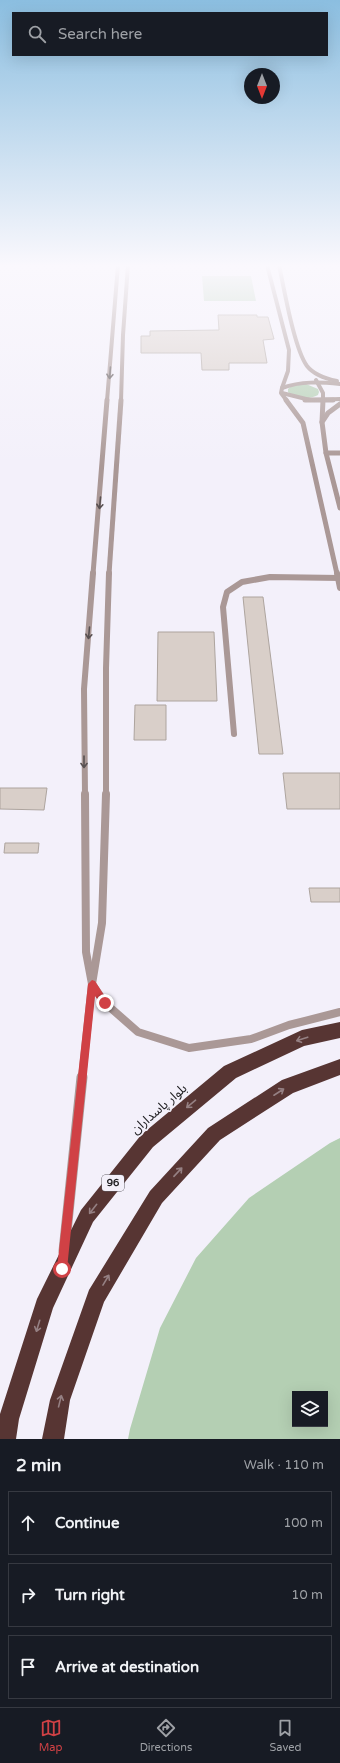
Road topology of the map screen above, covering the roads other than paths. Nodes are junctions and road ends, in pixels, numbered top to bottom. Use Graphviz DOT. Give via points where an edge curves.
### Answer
graph roads {
  1 [pos="113,332"];
  2 [pos="123,332"];
  3 [pos="284,332"];
  4 [pos="296,332"];
  5 [pos="307,366"];
  6 [pos="318,382"];
  7 [pos="340,383"];
  8 [pos="282,390"];
  9 [pos="340,399"];
  10 [pos="322,401"];
  11 [pos="340,404"];
  12 [pos="322,422"];
  13 [pos="326,453"];
  14 [pos="340,453"];
  15 [pos="340,508"];
  16 [pos="339,578"];
  17 [pos="340,588"];
  18 [pos="234,734"];
  19 [pos="92,984"];
  20 [pos="340,1012"];
  21 [pos="340,1030"];
  22 [pos="340,1067"];
  23 [pos="62,1269"];
  24 [pos="5,1439"];
  25 [pos="53,1439"];
  1 -- 19 [label="lane, one-way" via="84,689 86,952"];
  2 -- 19 [label="lane" via="123,374 109,580 102,923"];
  3 -- 8 [label="lane" via="289,350 288,371"];
  4 -- 5 [label="lane"];
  5 -- 6 [label="lane"];
  5 -- 7 [label="lane" via="317,374"];
  6 -- 7 [label="lane"];
  6 -- 8 [label="lane" via="294,383"];
  6 -- 10 [label="lane" via="323,393"];
  8 -- 10 [label="lane" via="298,400"];
  8 -- 16 [label="lane" via="303,424"];
  9 -- 10 [label="lane"];
  10 -- 12 [label="lane"];
  11 -- 12 [label="lane" via="328,412"];
  12 -- 13 [label="lane"];
  13 -- 14 [label="lane"];
  13 -- 15 [label="lane"];
  16 -- 17 [label="lane"];
  16 -- 18 [label="lane" via="270,577 242,582 227,592 223,607"];
  19 -- 20 [label="lane" via="105,1003 138,1032 189,1048 251,1039 289,1025"];
  19 -- 23 [label="lane"];
  21 -- 23 [label="highway, بلوار پاسداران / 96, one-way" via="302,1038 230,1072 146,1141 87,1216"];
  25 -- 22 [label="highway, one-way" via="60,1400 96,1296 156,1197 214,1134 288,1086"];
  23 -- 24 [label="highway, بلوار پاسداران / 96, one-way" via="44,1306 9,1418"];
}
